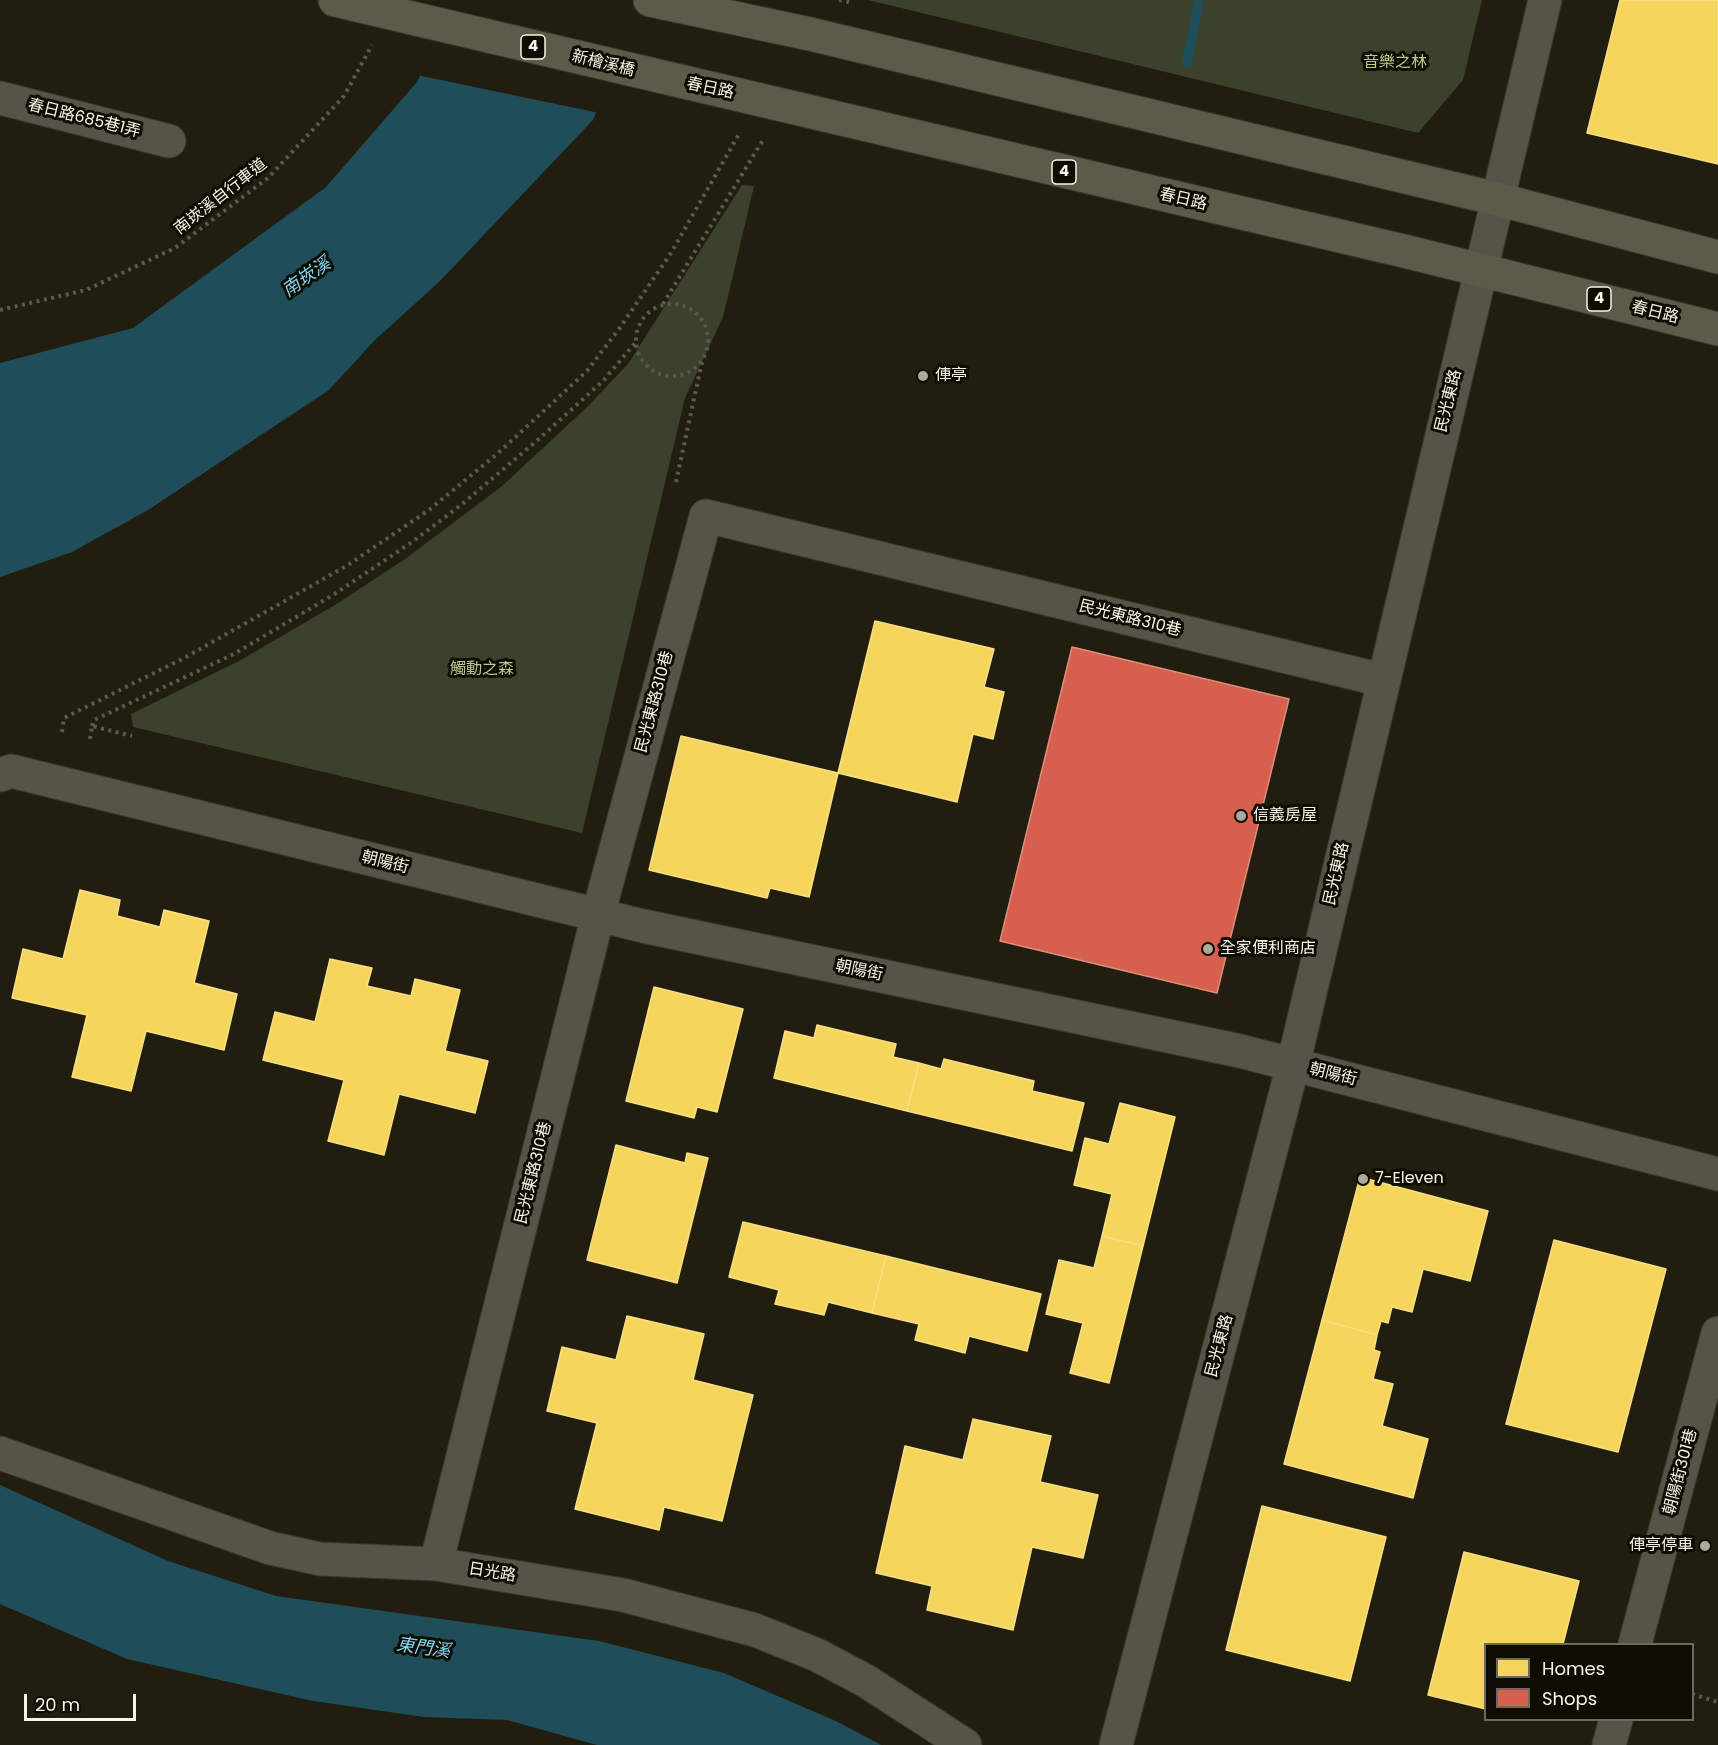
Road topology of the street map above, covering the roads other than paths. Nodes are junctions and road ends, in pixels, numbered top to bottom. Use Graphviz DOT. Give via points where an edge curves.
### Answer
graph roads {
  1 [pos="335,0"];
  2 [pos="1545,0"];
  3 [pos="657,2"];
  4 [pos="385,6"];
  5 [pos="647,75"];
  6 [pos="0,98"];
  7 [pos="169,141"];
  8 [pos="1497,199"];
  9 [pos="1718,257"];
  10 [pos="1481,270"];
  11 [pos="1718,329"];
  12 [pos="1382,680"];
  13 [pos="0,775"];
  14 [pos="598,915"];
  15 [pos="1293,1065"];
  16 [pos="1718,1174"];
  17 [pos="1718,1334"];
  18 [pos="0,1453"];
  19 [pos="436,1564"];
  20 [pos="1635,1643"];
  21 [pos="1615,1721"];
  22 [pos="965,1745"];
  23 [pos="1116,1745"];
  24 [pos="1609,1745"];
  1 -- 4 [label="main road, 4"];
  2 -- 8 [label="street, 民光東路"];
  3 -- 8 [label="main road" via="810,34"];
  4 -- 5 [label="main road, 新檜溪橋 / 4" via="418,20"];
  5 -- 10 [label="main road, 春日路 / 4"];
  6 -- 7 [label="street, 春日路685巷1弄"];
  8 -- 9 [label="main road"];
  8 -- 10 [label="street, 民光東路"];
  10 -- 11 [label="main road, 春日路 / 4"];
  10 -- 12 [label="street, 民光東路"];
  12 -- 14 [label="street, 民光東路310巷" via="706,516"];
  12 -- 15 [label="street, 民光東路"];
  13 -- 14 [label="street, 朝陽街" via="11,771"];
  14 -- 15 [label="street, 朝陽街"];
  14 -- 19 [label="street, 民光東路310巷"];
  15 -- 16 [label="street, 朝陽街"];
  15 -- 23 [label="street, 民光東路"];
  17 -- 20 [label="street, 朝陽街301巷"];
  18 -- 19 [label="street, 日光路" via="270,1548 320,1558"];
  19 -- 22 [label="street, 日光路" via="623,1595 755,1630 818,1654"];
  21 -- 24 [label="street"];
}
